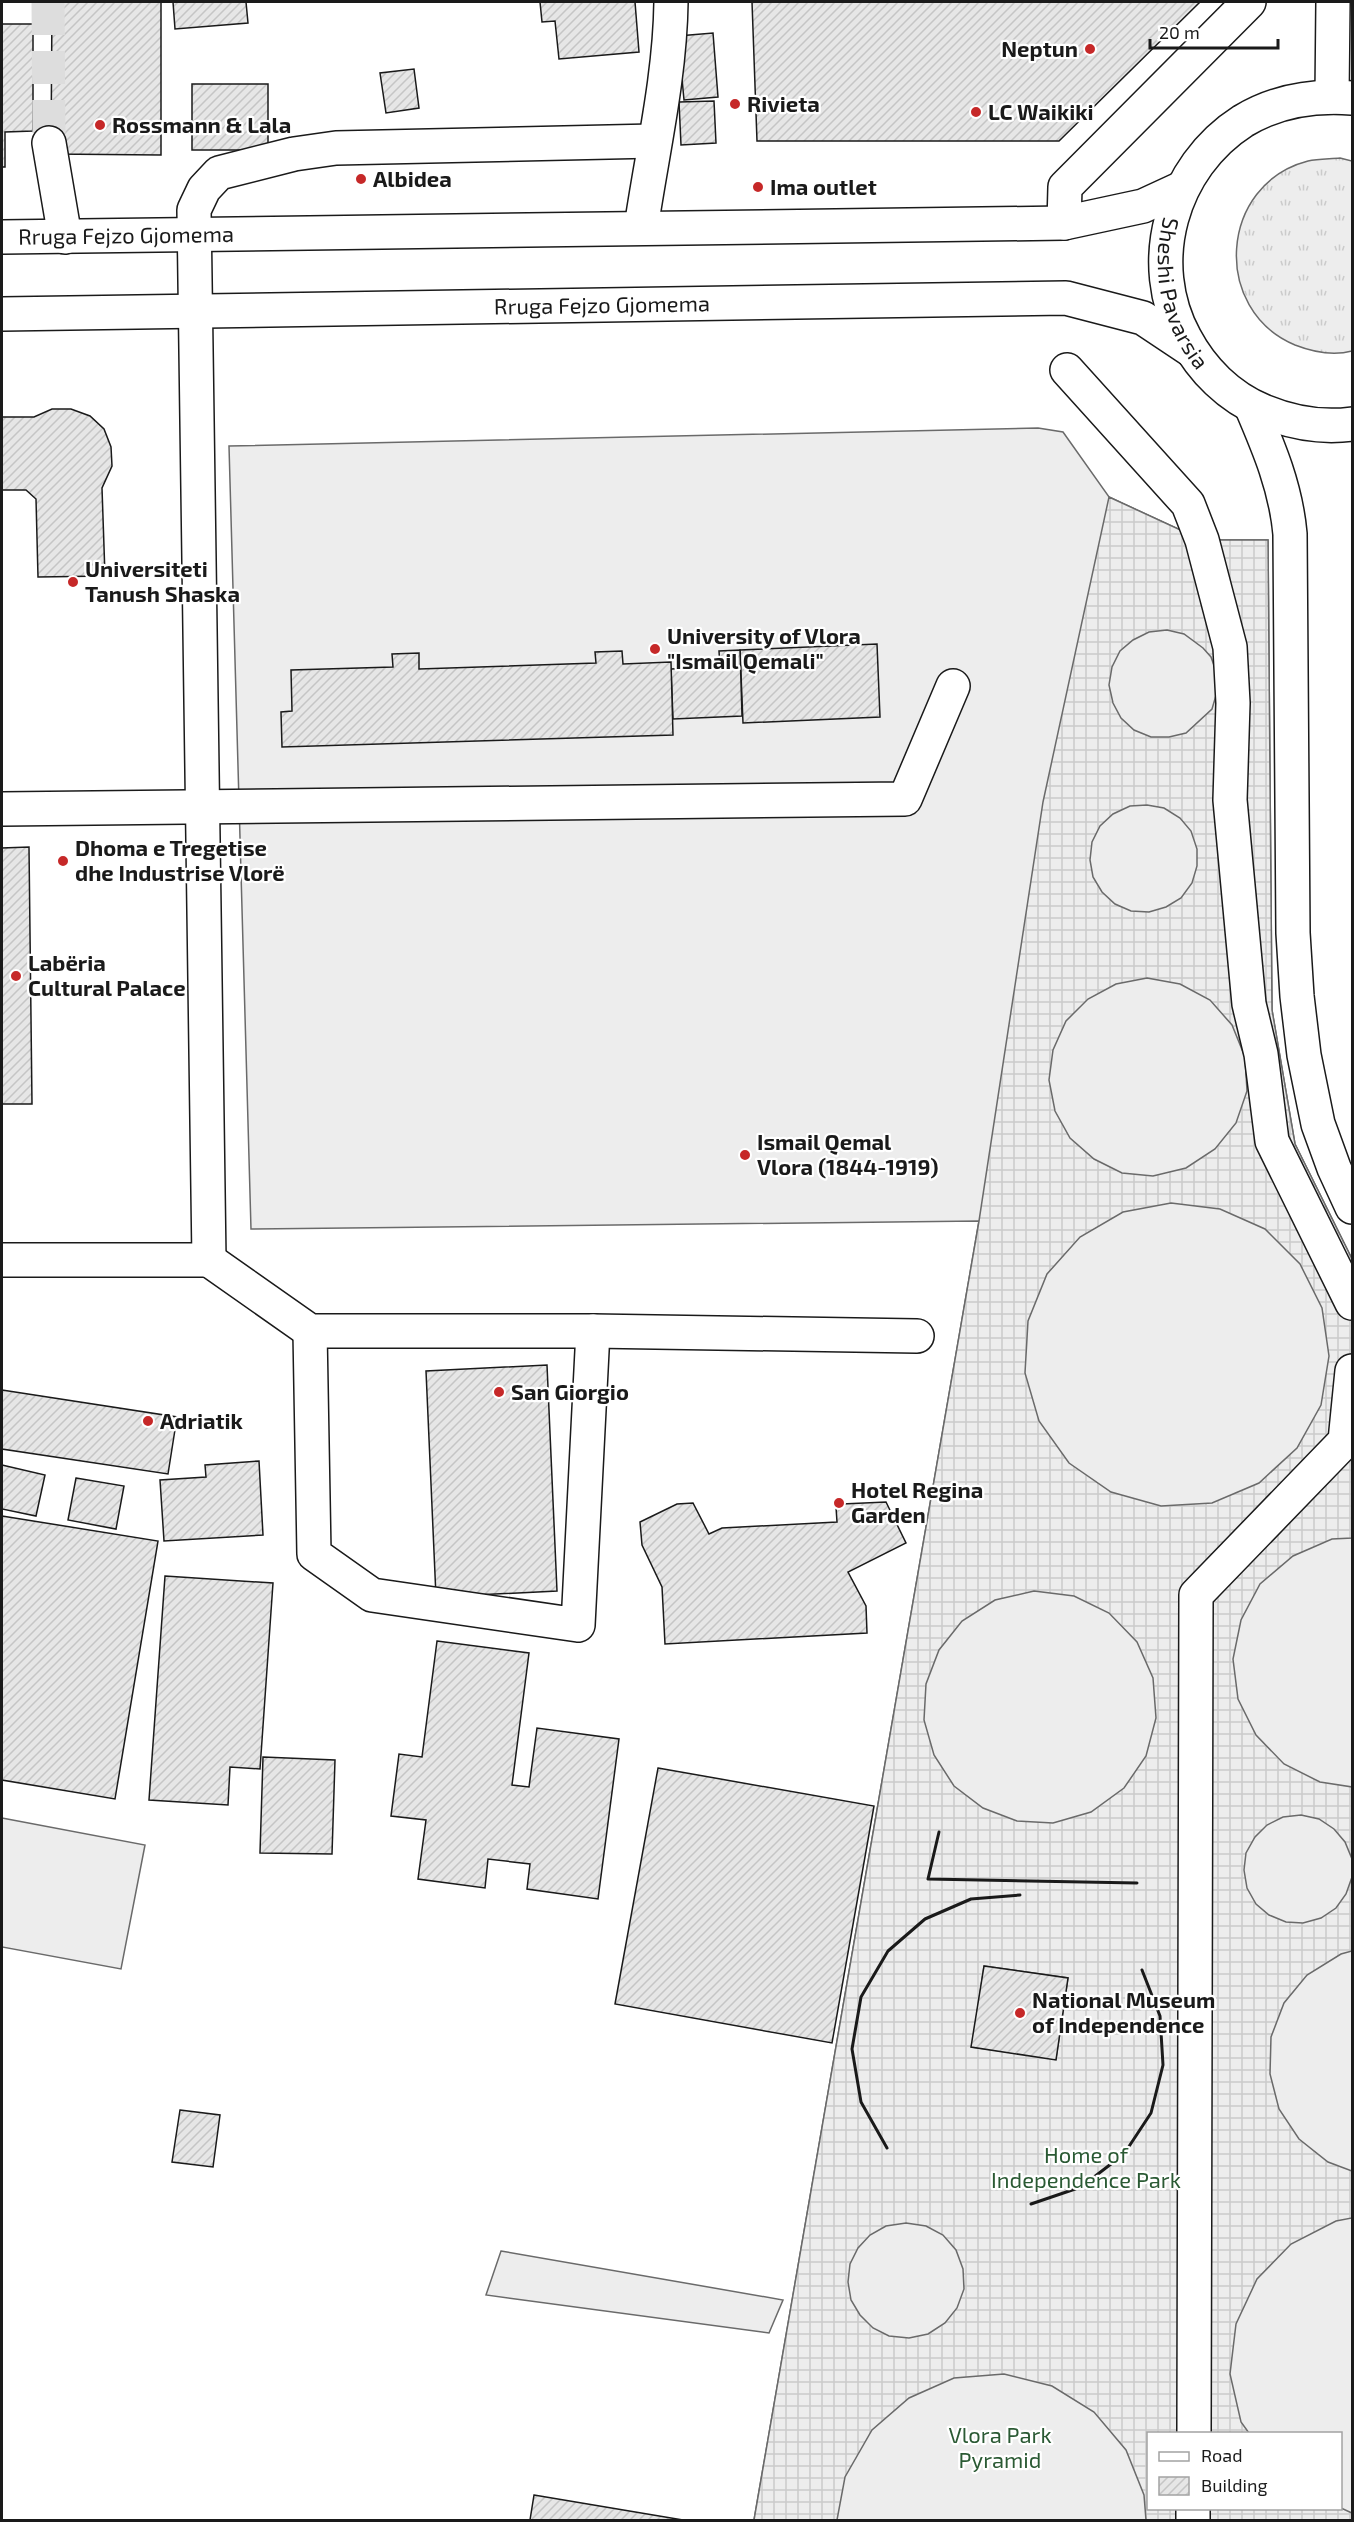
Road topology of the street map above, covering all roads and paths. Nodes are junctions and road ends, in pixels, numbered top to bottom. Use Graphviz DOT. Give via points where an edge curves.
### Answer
graph roads {
  1 [pos="670,2"];
  2 [pos="1249,2"];
  3 [pos="1333,2"];
  4 [pos="1342,97"];
  5 [pos="654,141"];
  6 [pos="49,143"];
  7 [pos="1182,188"];
  8 [pos="1064,223"];
  9 [pos="641,228"];
  10 [pos="194,234"];
  11 [pos="2,237"];
  12 [pos="64,237"];
  13 [pos="196,311"];
  14 [pos="2,314"];
  15 [pos="1191,350"];
  16 [pos="1067,370"];
  17 [pos="1251,406"];
  18 [pos="1353,424"];
  19 [pos="953,686"];
  20 [pos="203,806"];
  21 [pos="2,809"];
  22 [pos="1353,1207"];
  23 [pos="2,1260"];
  24 [pos="209,1260"];
  25 [pos="1353,1303"];
  26 [pos="310,1331"];
  27 [pos="593,1331"];
  28 [pos="917,1336"];
  29 [pos="1353,1371"];
  30 [pos="1194,2432"];
  1 -- 5 [label="street" via="666,77"];
  2 -- 8 [label="street" via="1065,187"];
  3 -- 4 [label="street"];
  4 -- 7 [label="street, Sheshi Pavarsia" via="1287,103 1244,121 1208,151"];
  5 -- 9 [label="street"];
  5 -- 10 [label="street" via="336,148 294,154 219,174 204,189 194,210"];
  6 -- 12 [label="street"];
  7 -- 8 [label="street, Rruga Fejzo Gjomema" via="1143,206"];
  7 -- 15 [label="street, Sheshi Pavarsia" via="1167,234 1167,282 1171,306"];
  8 -- 9 [label="street, Rruga Fejzo Gjomema"];
  9 -- 10 [label="street, Rruga Fejzo Gjomema"];
  10 -- 12 [label="street, Rruga Fejzo Gjomema"];
  10 -- 13 [label="street"];
  11 -- 12 [label="street, Rruga Fejzo Gjomema"];
  13 -- 14 [label="street, Rruga Fejzo Gjomema"];
  13 -- 15 [label="street, Rruga Fejzo Gjomema" via="1066,298 1143,318"];
  13 -- 20 [label="street"];
  15 -- 17 [label="street, Sheshi Pavarsia" via="1228,391"];
  16 -- 25 [label="street" via="1188,504 1202,540 1230,647 1230,800 1250,1004 1272,1141"];
  17 -- 18 [label="street, Sheshi Pavarsia" via="1307,424"];
  17 -- 22 [label="street" via="1277,469 1290,534 1293,933 1304,1055 1318,1124"];
  19 -- 20 [label="street" via="905,800"];
  20 -- 21 [label="street"];
  20 -- 24 [label="street"];
  23 -- 24 [label="street"];
  24 -- 26 [label="street"];
  26 -- 27 [label="street"];
  26 -- 27 [label="street" via="314,1554 372,1595 578,1625"];
  27 -- 28 [label="street"];
  29 -- 30 [label="street" via="1344,1441 1196,1595"];
}
